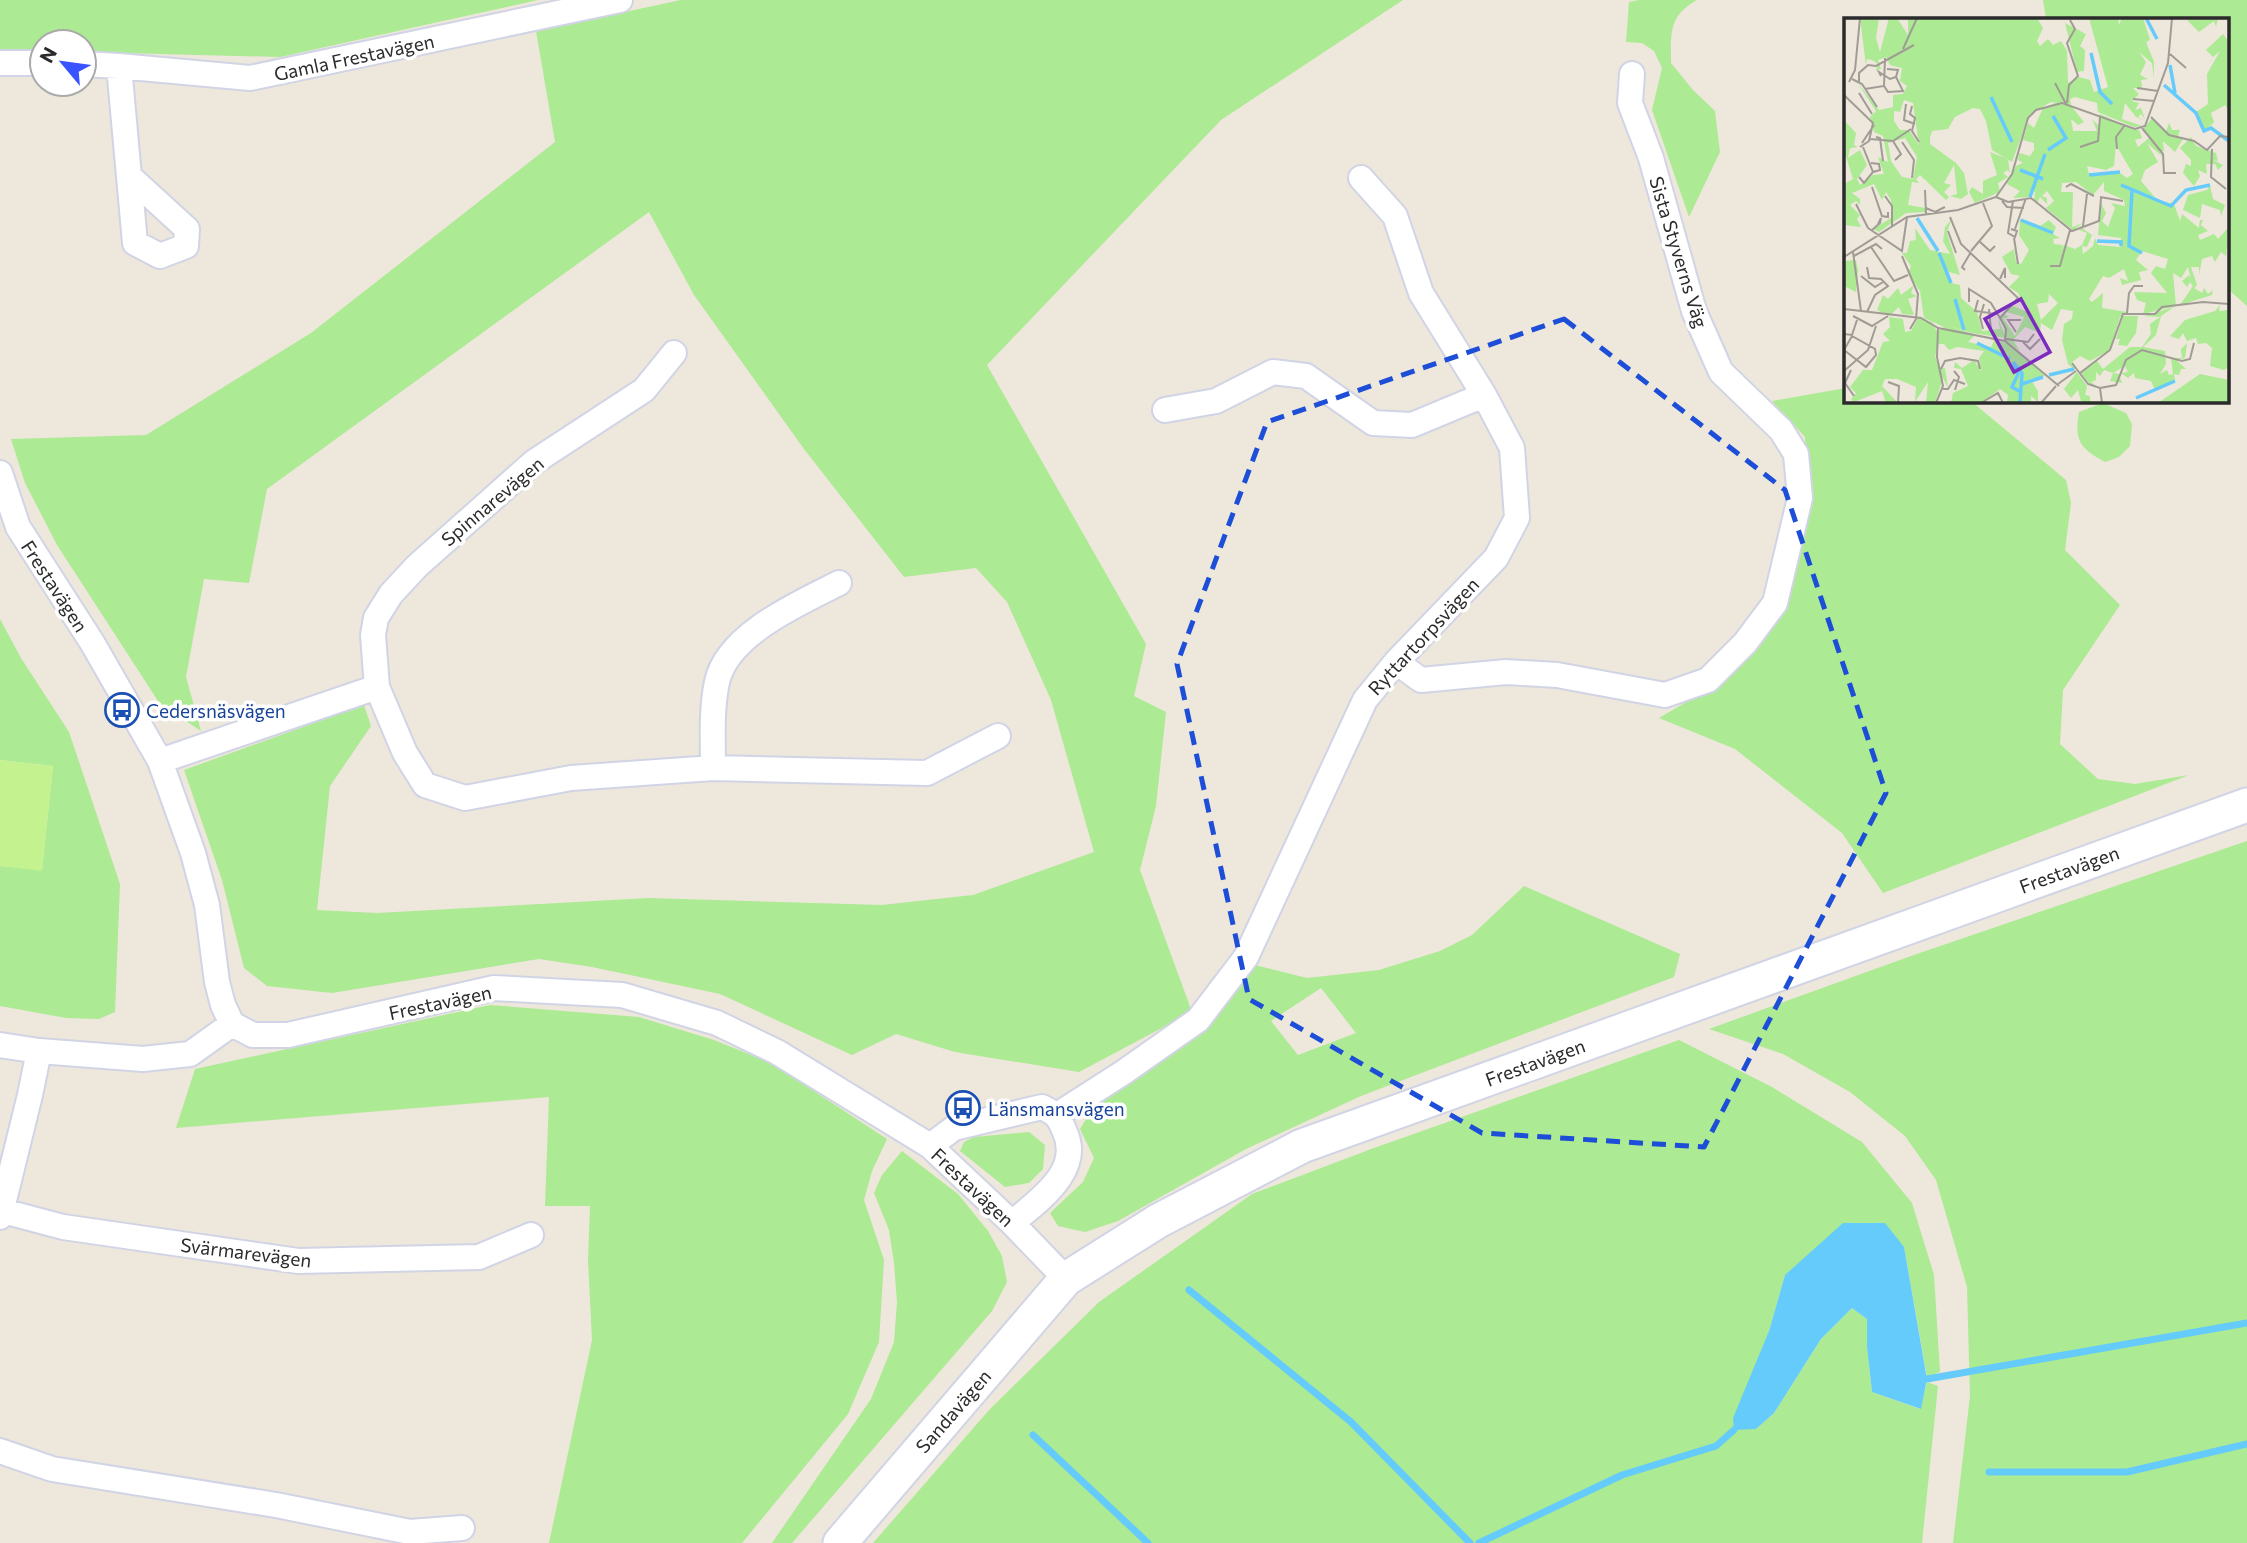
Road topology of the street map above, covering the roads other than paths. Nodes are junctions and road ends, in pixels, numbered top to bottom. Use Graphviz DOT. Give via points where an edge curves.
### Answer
graph roads {
  1 [pos="620,0"];
  2 [pos="0,63"];
  3 [pos="28,63"];
  4 [pos="98,64"];
  5 [pos="119,65"];
  6 [pos="1632,74"];
  7 [pos="129,176"];
  8 [pos="1361,178"];
  9 [pos="674,353"];
  10 [pos="1484,395"];
  11 [pos="1165,410"];
  12 [pos="0,473"];
  13 [pos="839,583"];
  14 [pos="1396,662"];
  15 [pos="377,687"];
  16 [pos="998,736"];
  17 [pos="160,761"];
  18 [pos="713,768"];
  19 [pos="2247,805"];
  20 [pos="232,1024"];
  21 [pos="0,1045"];
  22 [pos="38,1051"];
  23 [pos="1058,1115"];
  24 [pos="930,1146"];
  25 [pos="1,1214"];
  26 [pos="1012,1223"];
  27 [pos="531,1235"];
  28 [pos="1066,1279"];
  29 [pos="0,1451"];
  30 [pos="462,1528"];
  31 [pos="840,1543"];
  1 -- 5 [label="street, Gamla Frestavägen" via="250,78"];
  2 -- 3 [label="street"];
  4 -- 5 [label="street, Gamla Frestavägen"];
  5 -- 7 [label="street"];
  6 -- 14 [label="street, Sista Styverns Väg" via="1630,103 1651,158 1693,311 1721,372 1781,430 1796,454 1800,498 1775,603 1745,643 1708,680 1665,695 1544,674 1506,672 1421,680"];
  8 -- 10 [label="street, Ryttartorpsvägen" via="1395,216 1421,293"];
  9 -- 15 [label="street, Spinnarevägen" via="644,390 534,462 390,594 374,626"];
  10 -- 11 [label="street" via="1412,425 1373,423 1306,376 1273,372 1216,401"];
  10 -- 14 [label="street, Ryttartorpsvägen" via="1512,448 1517,518 1496,558"];
  12 -- 17 [label="street, Frestavägen" via="18,527"];
  13 -- 18 [label="street" via="769,618 731,654 717,679"];
  14 -- 23 [label="street, Ryttartorpsvägen" via="1365,700 1246,957 1198,1020"];
  15 -- 17 [label="street"];
  15 -- 18 [label="street, Spinnarevägen" via="405,753 425,785 465,798 570,778"];
  16 -- 18 [label="street, Spinnarevägen" via="926,773"];
  17 -- 20 [label="street, Frestavägen" via="204,892 217,982"];
  19 -- 28 [label="street, Frestavägen" via="1302,1146 1158,1222"];
  20 -- 22 [label="street" via="190,1054 144,1059"];
  20 -- 24 [label="street, Frestavägen" via="253,1035 288,1035 495,988 622,995 717,1023 777,1052"];
  21 -- 22 [label="street"];
  22 -- 25 [label="street, Svärmarevägen"];
  23 -- 24 [label="street" via="1042,1107 954,1128"];
  23 -- 26 [label="street" via="1069,1139 1069,1162 1049,1191"];
  24 -- 26 [label="street, Frestavägen"];
  25 -- 27 [label="street, Svärmarevägen" via="298,1261 479,1256"];
  26 -- 28 [label="street, Frestavägen"];
  28 -- 31 [label="street, Sandavägen"];
  29 -- 30 [label="street" via="52,1469 410,1532"];
}
